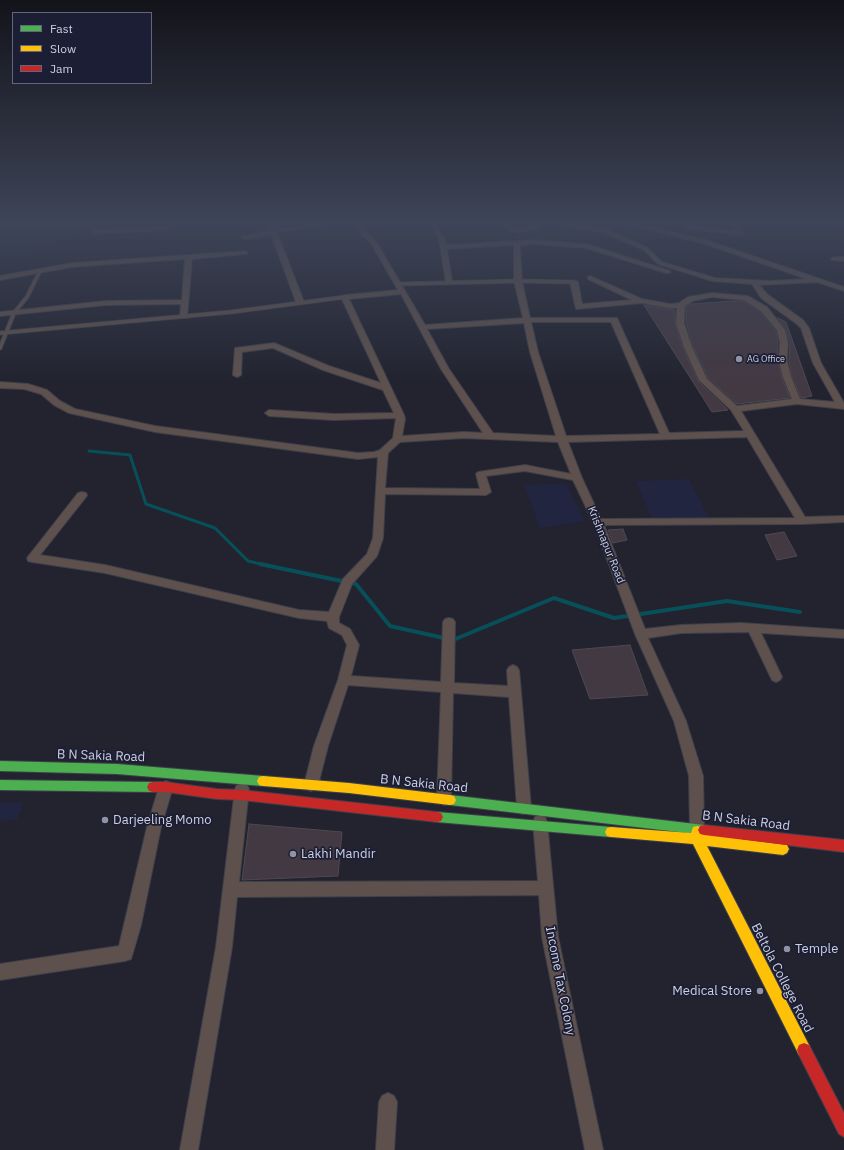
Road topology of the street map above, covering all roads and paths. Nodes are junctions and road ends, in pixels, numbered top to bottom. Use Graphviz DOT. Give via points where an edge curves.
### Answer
graph roads {
  1 [pos="37,278"];
  2 [pos="187,278"];
  3 [pos="291,278"];
  4 [pos="394,278"];
  5 [pos="447,278"];
  6 [pos="518,278"];
  7 [pos="590,278"];
  8 [pos="708,278"];
  9 [pos="813,278"];
  10 [pos="820,280"];
  11 [pos="518,281"];
  12 [pos="448,282"];
  13 [pos="574,282"];
  14 [pos="754,282"];
  15 [pos="398,284"];
  16 [pos="844,289"];
  17 [pos="403,292"];
  18 [pos="345,297"];
  19 [pos="642,301"];
  20 [pos="185,302"];
  21 [pos="300,302"];
  22 [pos="681,305"];
  23 [pos="14,312"];
  24 [pos="0,314"];
  25 [pos="184,316"];
  26 [pos="527,320"];
  27 [pos="422,327"];
  28 [pos="7,333"];
  29 [pos="0,334"];
  30 [pos="0,348"];
  31 [pos="237,375"];
  32 [pos="0,385"];
  33 [pos="387,388"];
  34 [pos="797,402"];
  35 [pos="842,406"];
  36 [pos="735,409"];
  37 [pos="269,413"];
  38 [pos="400,415"];
  39 [pos="750,434"];
  40 [pos="490,436"];
  41 [pos="666,437"];
  42 [pos="397,439"];
  43 [pos="562,439"];
  44 [pos="383,452"];
  45 [pos="577,478"];
  46 [pos="380,491"];
  47 [pos="82,495"];
  48 [pos="844,519"];
  49 [pos="802,521"];
  50 [pos="598,522"];
  51 [pos="333,617"];
  52 [pos="449,622"];
  53 [pos="753,628"];
  54 [pos="641,634"];
  55 [pos="844,634"];
  56 [pos="513,670"];
  57 [pos="776,677"];
  58 [pos="344,680"];
  59 [pos="447,687"];
  60 [pos="514,692"];
  61 [pos="0,766"];
  62 [pos="0,784"];
  63 [pos="311,785"];
  64 [pos="166,787"];
  65 [pos="242,787"];
  66 [pos="444,799"];
  67 [pos="532,809"];
  68 [pos="540,826"];
  69 [pos="697,828"];
  70 [pos="697,839"];
  71 [pos="844,846"];
  72 [pos="844,855"];
  73 [pos="545,888"];
  74 [pos="230,890"];
  75 [pos="0,972"];
  76 [pos="388,1102"];
  77 [pos="844,1129"];
  78 [pos="189,1150"];
  79 [pos="385,1150"];
  80 [pos="594,1150"];
  1 -- 23 [label="lane" via="27,297"];
  2 -- 20 [label="street"];
  3 -- 21 [label="street"];
  4 -- 15 [label="street"];
  5 -- 12 [label="street"];
  6 -- 11 [label="street, Krishnapur Road"];
  7 -- 19 [label="street"];
  8 -- 14 [label="street"];
  9 -- 10 [label="street"];
  10 -- 14 [label="street"];
  10 -- 16 [label="street"];
  11 -- 12 [label="lane"];
  11 -- 13 [label="lane"];
  11 -- 26 [label="street, Krishnapur Road"];
  12 -- 15 [label="lane"];
  13 -- 19 [label="street" via="579,307"];
  14 -- 35 [label="street" via="764,296 805,328 817,363"];
  15 -- 17 [label="street"];
  17 -- 18 [label="street"];
  17 -- 27 [label="street"];
  18 -- 21 [label="lane"];
  18 -- 33 [label="street"];
  19 -- 22 [label="street" via="670,306"];
  20 -- 23 [label="street" via="106,303"];
  20 -- 25 [label="street"];
  21 -- 25 [label="lane"];
  22 -- 34 [label="street" via="691,299 712,295 744,298 764,309 781,330 784,343 783,361"];
  22 -- 36 [label="street" via="680,323 703,380"];
  23 -- 24 [label="street"];
  23 -- 28 [label="lane"];
  25 -- 28 [label="lane"];
  26 -- 27 [label="street"];
  26 -- 41 [label="street" via="614,320"];
  26 -- 43 [label="street, Krishnapur Road" via="534,352"];
  27 -- 40 [label="street" via="445,369"];
  28 -- 29 [label="lane"];
  28 -- 30 [label="lane"];
  31 -- 33 [label="street" via="238,350 274,345 326,368"];
  32 -- 44 [label="street" via="25,386 44,392 72,411 155,430 358,456"];
  33 -- 38 [label="street"];
  34 -- 35 [label="street"];
  34 -- 36 [label="street"];
  36 -- 39 [label="street"];
  37 -- 38 [label="street" via="334,417"];
  38 -- 42 [label="street"];
  39 -- 41 [label="street"];
  39 -- 49 [label="street"];
  40 -- 42 [label="street"];
  40 -- 43 [label="street"];
  41 -- 43 [label="street"];
  42 -- 44 [label="street"];
  43 -- 45 [label="street, Krishnapur Road"];
  44 -- 46 [label="street"];
  45 -- 46 [label="street" via="525,468 481,474 486,492"];
  45 -- 50 [label="street, Krishnapur Road"];
  46 -- 51 [label="street" via="378,538 372,556 347,582"];
  47 -- 51 [label="street" via="32,558 105,569 299,614"];
  48 -- 49 [label="street"];
  49 -- 50 [label="street"];
  50 -- 54 [label="street, Krishnapur Road"];
  51 -- 58 [label="street" via="333,624 346,632 353,645"];
  52 -- 59 [label="street"];
  53 -- 54 [label="street" via="681,629"];
  53 -- 55 [label="street"];
  53 -- 57 [label="street"];
  54 -- 69 [label="street, Krishnapur Road" via="680,721 696,776"];
  56 -- 60 [label="street, Income Tax Colony"];
  58 -- 59 [label="street"];
  58 -- 63 [label="street" via="321,746"];
  59 -- 60 [label="street"];
  59 -- 66 [label="street"];
  60 -- 67 [label="street, Income Tax Colony"];
  61 -- 65 [label="main road, B N Sakia Road" via="117,769"];
  62 -- 64 [label="main road, B N Sakia Road"];
  63 -- 65 [label="main road, B N Sakia Road"];
  63 -- 66 [label="main road, B N Sakia Road"];
  64 -- 65 [label="main road, B N Sakia Road" via="217,794"];
  64 -- 75 [label="street" via="154,827 125,953"];
  65 -- 68 [label="main road, B N Sakia Road" via="442,818"];
  65 -- 74 [label="street"];
  66 -- 67 [label="main road, B N Sakia Road"];
  67 -- 68 [label="street, Income Tax Colony"];
  67 -- 69 [label="main road, B N Sakia Road"];
  68 -- 70 [label="main road, B N Sakia Road"];
  68 -- 73 [label="street, Income Tax Colony"];
  69 -- 70 [label="main road"];
  69 -- 71 [label="main road, B N Sakia Road"];
  70 -- 72 [label="main road, B N Sakia Road"];
  70 -- 77 [label="main road, Beltola College Road"];
  73 -- 74 [label="street"];
  73 -- 80 [label="street, Income Tax Colony" via="550,937"];
  74 -- 78 [label="street" via="224,947"];
  76 -- 79 [label="street"];
}
